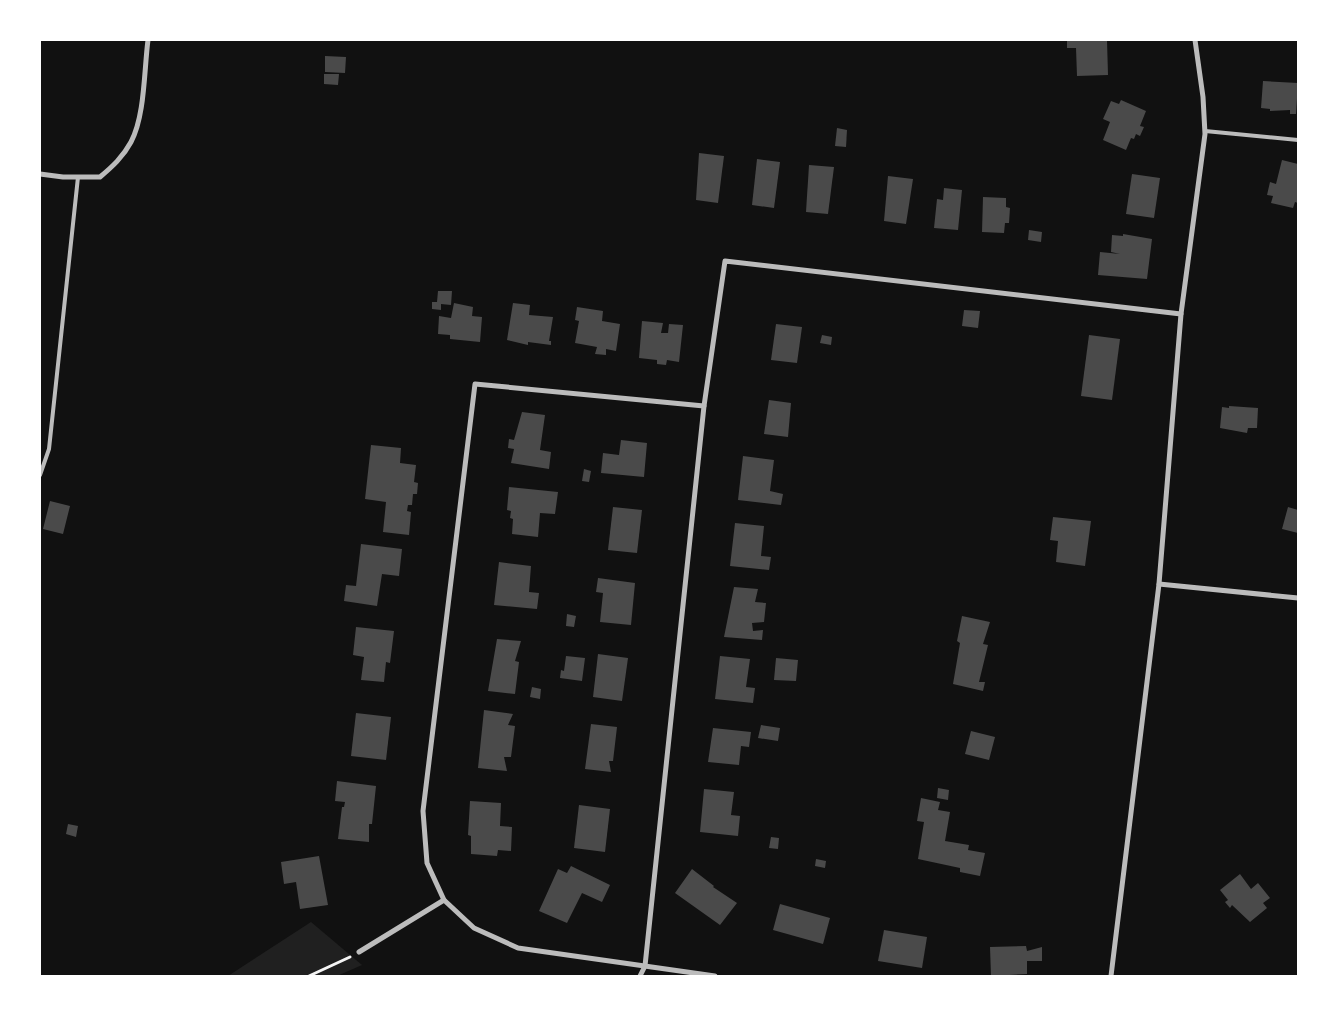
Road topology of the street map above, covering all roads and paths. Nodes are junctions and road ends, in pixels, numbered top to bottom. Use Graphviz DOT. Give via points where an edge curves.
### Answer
graph roads {
  1 [pos="148,40"];
  2 [pos="1195,40"];
  3 [pos="1205,130"];
  4 [pos="1298,140"];
  5 [pos="40,174"];
  6 [pos="78,177"];
  7 [pos="1182,314"];
  8 [pos="704,406"];
  9 [pos="40,475"];
  10 [pos="1159,584"];
  11 [pos="1298,598"];
  12 [pos="444,900"];
  13 [pos="359,952"];
  14 [pos="645,966"];
  15 [pos="309,976"];
  16 [pos="640,976"];
  17 [pos="715,976"];
  18 [pos="1111,976"];
  1 -- 6 [label="street" via="138,122 131,142 118,162 100,177"];
  2 -- 3 [label="street"];
  3 -- 4 [label="lane"];
  3 -- 7 [label="street"];
  5 -- 6 [label="street"];
  6 -- 9 [label="lane" via="49,449"];
  7 -- 8 [label="street" via="725,261"];
  7 -- 10 [label="street"];
  8 -- 12 [label="street" via="475,384 423,811 427,863"];
  8 -- 14 [label="street"];
  10 -- 11 [label="street"];
  10 -- 18 [label="street"];
  12 -- 13 [label="street"];
  12 -- 14 [label="street" via="474,928 518,948"];
  13 -- 15 [label="path"];
  14 -- 16 [label="street"];
  14 -- 17 [label="street"];
}
